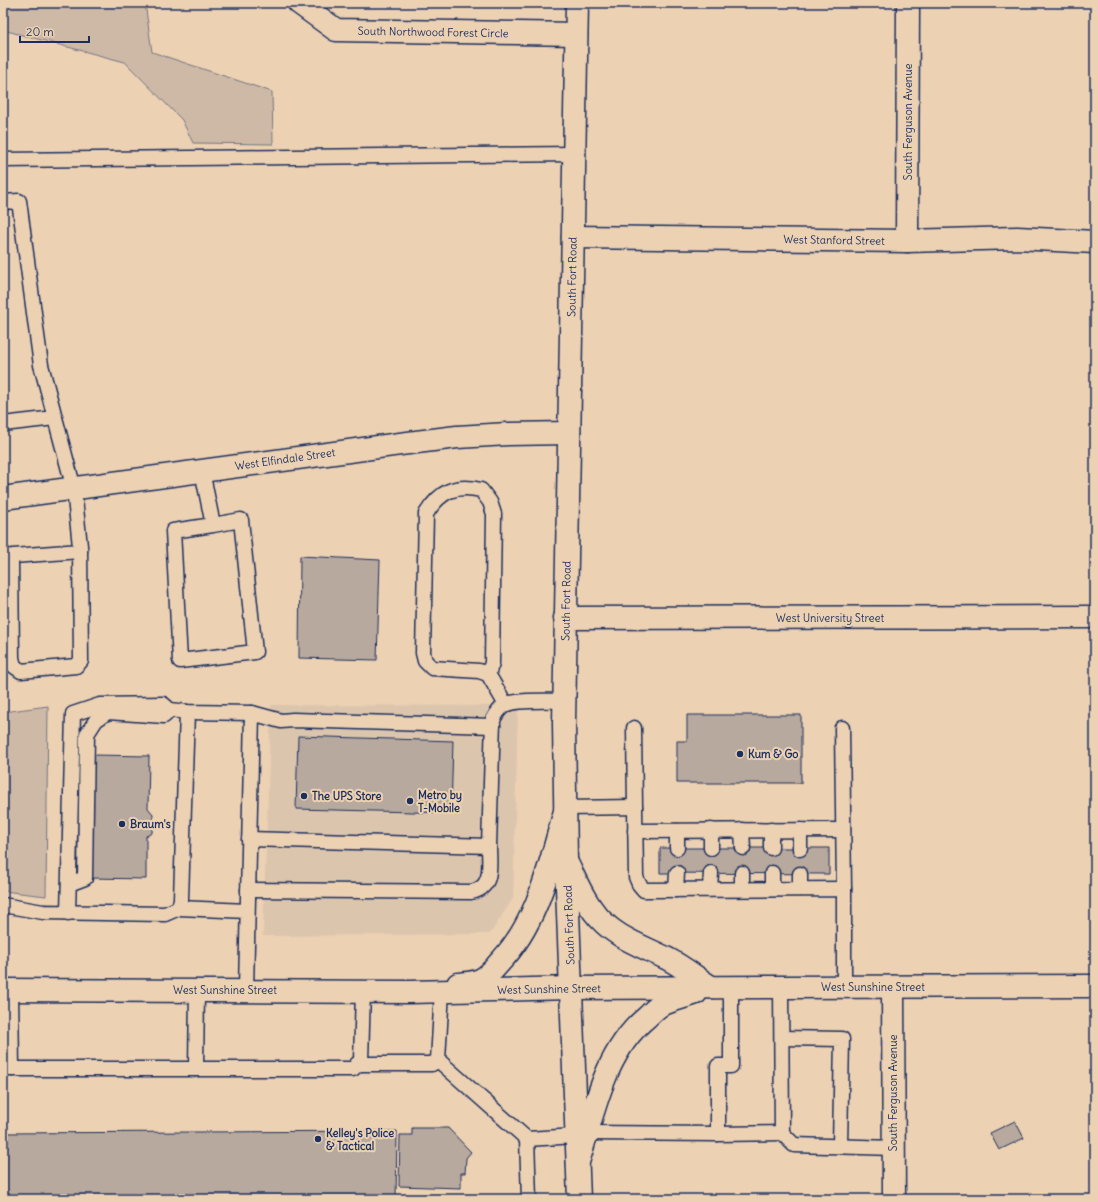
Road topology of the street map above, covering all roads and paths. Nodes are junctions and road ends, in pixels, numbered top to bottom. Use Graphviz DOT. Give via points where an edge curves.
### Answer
graph roads {
  1 [pos="299,3"];
  2 [pos="577,3"];
  3 [pos="908,3"];
  4 [pos="576,34"];
  5 [pos="574,154"];
  6 [pos="3,160"];
  7 [pos="3,202"];
  8 [pos="573,237"];
  9 [pos="907,241"];
  10 [pos="1095,242"];
  11 [pos="55,418"];
  12 [pos="3,424"];
  13 [pos="569,433"];
  14 [pos="202,471"];
  15 [pos="74,489"];
  16 [pos="3,498"];
  17 [pos="213,525"];
  18 [pos="80,551"];
  19 [pos="7,558"];
  20 [pos="1095,617"];
  21 [pos="565,618"];
  22 [pos="488,674"];
  23 [pos="565,701"];
  24 [pos="506,704"];
  25 [pos="170,710"];
  26 [pos="187,712"];
  27 [pos="252,713"];
  28 [pos="493,726"];
  29 [pos="634,728"];
  30 [pos="842,728"];
  31 [pos="635,806"];
  32 [pos="566,808"];
  33 [pos="677,830"];
  34 [pos="711,830"];
  35 [pos="742,830"];
  36 [pos="771,830"];
  37 [pos="800,830"];
  38 [pos="843,830"];
  39 [pos="635,831"];
  40 [pos="249,839"];
  41 [pos="489,846"];
  42 [pos="677,848"];
  43 [pos="711,848"];
  44 [pos="742,848"];
  45 [pos="771,848"];
  46 [pos="800,848"];
  47 [pos="566,861"];
  48 [pos="677,873"];
  49 [pos="711,873"];
  50 [pos="742,873"];
  51 [pos="772,873"];
  52 [pos="800,874"];
  53 [pos="70,884"];
  54 [pos="710,889"];
  55 [pos="742,889"];
  56 [pos="772,889"];
  57 [pos="800,889"];
  58 [pos="844,889"];
  59 [pos="248,890"];
  60 [pos="676,890"];
  61 [pos="3,905"];
  62 [pos="179,908"];
  63 [pos="247,911"];
  64 [pos="68,913"];
  65 [pos="1095,986"];
  66 [pos="721,987"];
  67 [pos="782,987"];
  68 [pos="844,987"];
  69 [pos="893,987"];
  70 [pos="571,988"];
  71 [pos="7,990"];
  72 [pos="197,990"];
  73 [pos="246,990"];
  74 [pos="363,991"];
  75 [pos="442,991"];
  76 [pos="409,992"];
  77 [pos="782,1038"];
  78 [pos="438,1060"];
  79 [pos="357,1064"];
  80 [pos="8,1068"];
  81 [pos="196,1069"];
  82 [pos="782,1133"];
  83 [pos="718,1134"];
  84 [pos="582,1135"];
  85 [pos="528,1139"];
  86 [pos="840,1146"];
  87 [pos="894,1148"];
  88 [pos="529,1199"];
  89 [pos="579,1199"];
  90 [pos="894,1199"];
  1 -- 4 [label="street, South Northwood Forest Circle" via="336,30"];
  2 -- 4 [label="street, South Fort Road"];
  3 -- 9 [label="street, South Ferguson Avenue"];
  4 -- 5 [label="street, South Fort Road"];
  5 -- 6 [label="lane"];
  5 -- 8 [label="street, South Fort Road"];
  7 -- 11 [label="lane" via="19,201 41,365"];
  8 -- 9 [label="street, West Stanford Street"];
  8 -- 13 [label="street, South Fort Road"];
  9 -- 10 [label="street, West Stanford Street" via="1017,238"];
  11 -- 12 [label="lane"];
  11 -- 15 [label="lane"];
  13 -- 14 [label="street, West Elfindale Street" via="457,437"];
  13 -- 21 [label="street, South Fort Road"];
  14 -- 15 [label="street, West Elfindale Street"];
  14 -- 17 [label="lane"];
  15 -- 16 [label="street, West Elfindale Street"];
  15 -- 18 [label="lane"];
  17 -- 17 [label="lane" via="173,531 180,661 255,652 242,520"];
  18 -- 19 [label="lane"];
  18 -- 19 [label="lane" via="81,661 76,666 21,671 14,666"];
  20 -- 21 [label="street, West University Street"];
  21 -- 23 [label="street, South Fort Road"];
  22 -- 22 [label="lane" via="479,671 432,668 425,661 423,653 426,514 433,502 456,488 480,490 490,502 494,514 492,663"];
  22 -- 24 [label="lane"];
  23 -- 24 [label="lane"];
  23 -- 32 [label="street, South Fort Road"];
  24 -- 28 [label="lane" via="498,710"];
  25 -- 26 [label="lane"];
  25 -- 53 [label="lane" via="164,716 108,712 96,720 87,734 85,878"];
  25 -- 53 [label="lane" via="162,704 100,705 74,714"];
  26 -- 27 [label="lane"];
  26 -- 62 [label="lane"];
  27 -- 28 [label="lane" via="281,721"];
  27 -- 40 [label="lane"];
  28 -- 41 [label="lane"];
  29 -- 31 [label="lane"];
  30 -- 38 [label="lane"];
  31 -- 32 [label="lane"];
  31 -- 39 [label="lane"];
  32 -- 47 [label="street, South Fort Road"];
  32 -- 76 [label="street" via="539,898 530,921 510,952 480,980"];
  33 -- 34 [label="lane"];
  33 -- 39 [label="lane"];
  33 -- 42 [label="lane"];
  34 -- 35 [label="lane"];
  34 -- 43 [label="lane"];
  35 -- 36 [label="lane"];
  35 -- 44 [label="lane"];
  36 -- 37 [label="lane"];
  36 -- 45 [label="lane"];
  37 -- 38 [label="lane"];
  37 -- 46 [label="lane"];
  38 -- 58 [label="lane"];
  39 -- 60 [label="lane" via="636,877 639,884 644,890"];
  40 -- 41 [label="lane"];
  40 -- 59 [label="lane"];
  41 -- 59 [label="lane" via="489,873 479,891"];
  47 -- 66 [label="street" via="582,893 605,924 621,936"];
  47 -- 70 [label="street, South Fort Road"];
  48 -- 60 [label="lane"];
  49 -- 54 [label="lane"];
  50 -- 55 [label="lane"];
  51 -- 56 [label="lane"];
  52 -- 57 [label="lane"];
  53 -- 64 [label="lane"];
  54 -- 55 [label="lane"];
  54 -- 60 [label="lane"];
  55 -- 56 [label="lane"];
  56 -- 57 [label="lane"];
  57 -- 58 [label="lane"];
  58 -- 68 [label="lane"];
  59 -- 63 [label="lane"];
  61 -- 64 [label="lane"];
  62 -- 63 [label="lane"];
  62 -- 64 [label="lane" via="165,914"];
  63 -- 73 [label="lane"];
  65 -- 69 [label="street, West Sunshine Street"];
  66 -- 67 [label="street, West Sunshine Street"];
  66 -- 70 [label="street, West Sunshine Street"];
  66 -- 83 [label="lane" via="731,1066 718,1066"];
  66 -- 84 [label="street" via="660,1006 641,1022 623,1044 606,1076"];
  67 -- 68 [label="street, West Sunshine Street"];
  67 -- 77 [label="lane"];
  68 -- 69 [label="street, West Sunshine Street"];
  69 -- 87 [label="street, South Ferguson Avenue"];
  70 -- 75 [label="street, West Sunshine Street"];
  70 -- 84 [label="street, South Fort Road"];
  71 -- 72 [label="street, West Sunshine Street"];
  71 -- 80 [label="lane"];
  72 -- 73 [label="street, West Sunshine Street"];
  72 -- 81 [label="lane"];
  73 -- 74 [label="street, West Sunshine Street"];
  74 -- 76 [label="street, West Sunshine Street"];
  74 -- 79 [label="lane" via="361,1060"];
  75 -- 76 [label="street, West Sunshine Street"];
  75 -- 78 [label="lane"];
  77 -- 82 [label="lane"];
  77 -- 86 [label="lane" via="842,1039"];
  78 -- 79 [label="lane" via="432,1064"];
  78 -- 85 [label="lane"];
  79 -- 81 [label="lane" via="353,1069"];
  80 -- 81 [label="lane"];
  82 -- 83 [label="lane"];
  82 -- 86 [label="lane" via="794,1145"];
  83 -- 84 [label="lane"];
  84 -- 85 [label="lane"];
  84 -- 89 [label="street" via="578,1162"];
  85 -- 88 [label="lane"];
  86 -- 87 [label="lane"];
  87 -- 90 [label="street, South Ferguson Avenue"];
}
